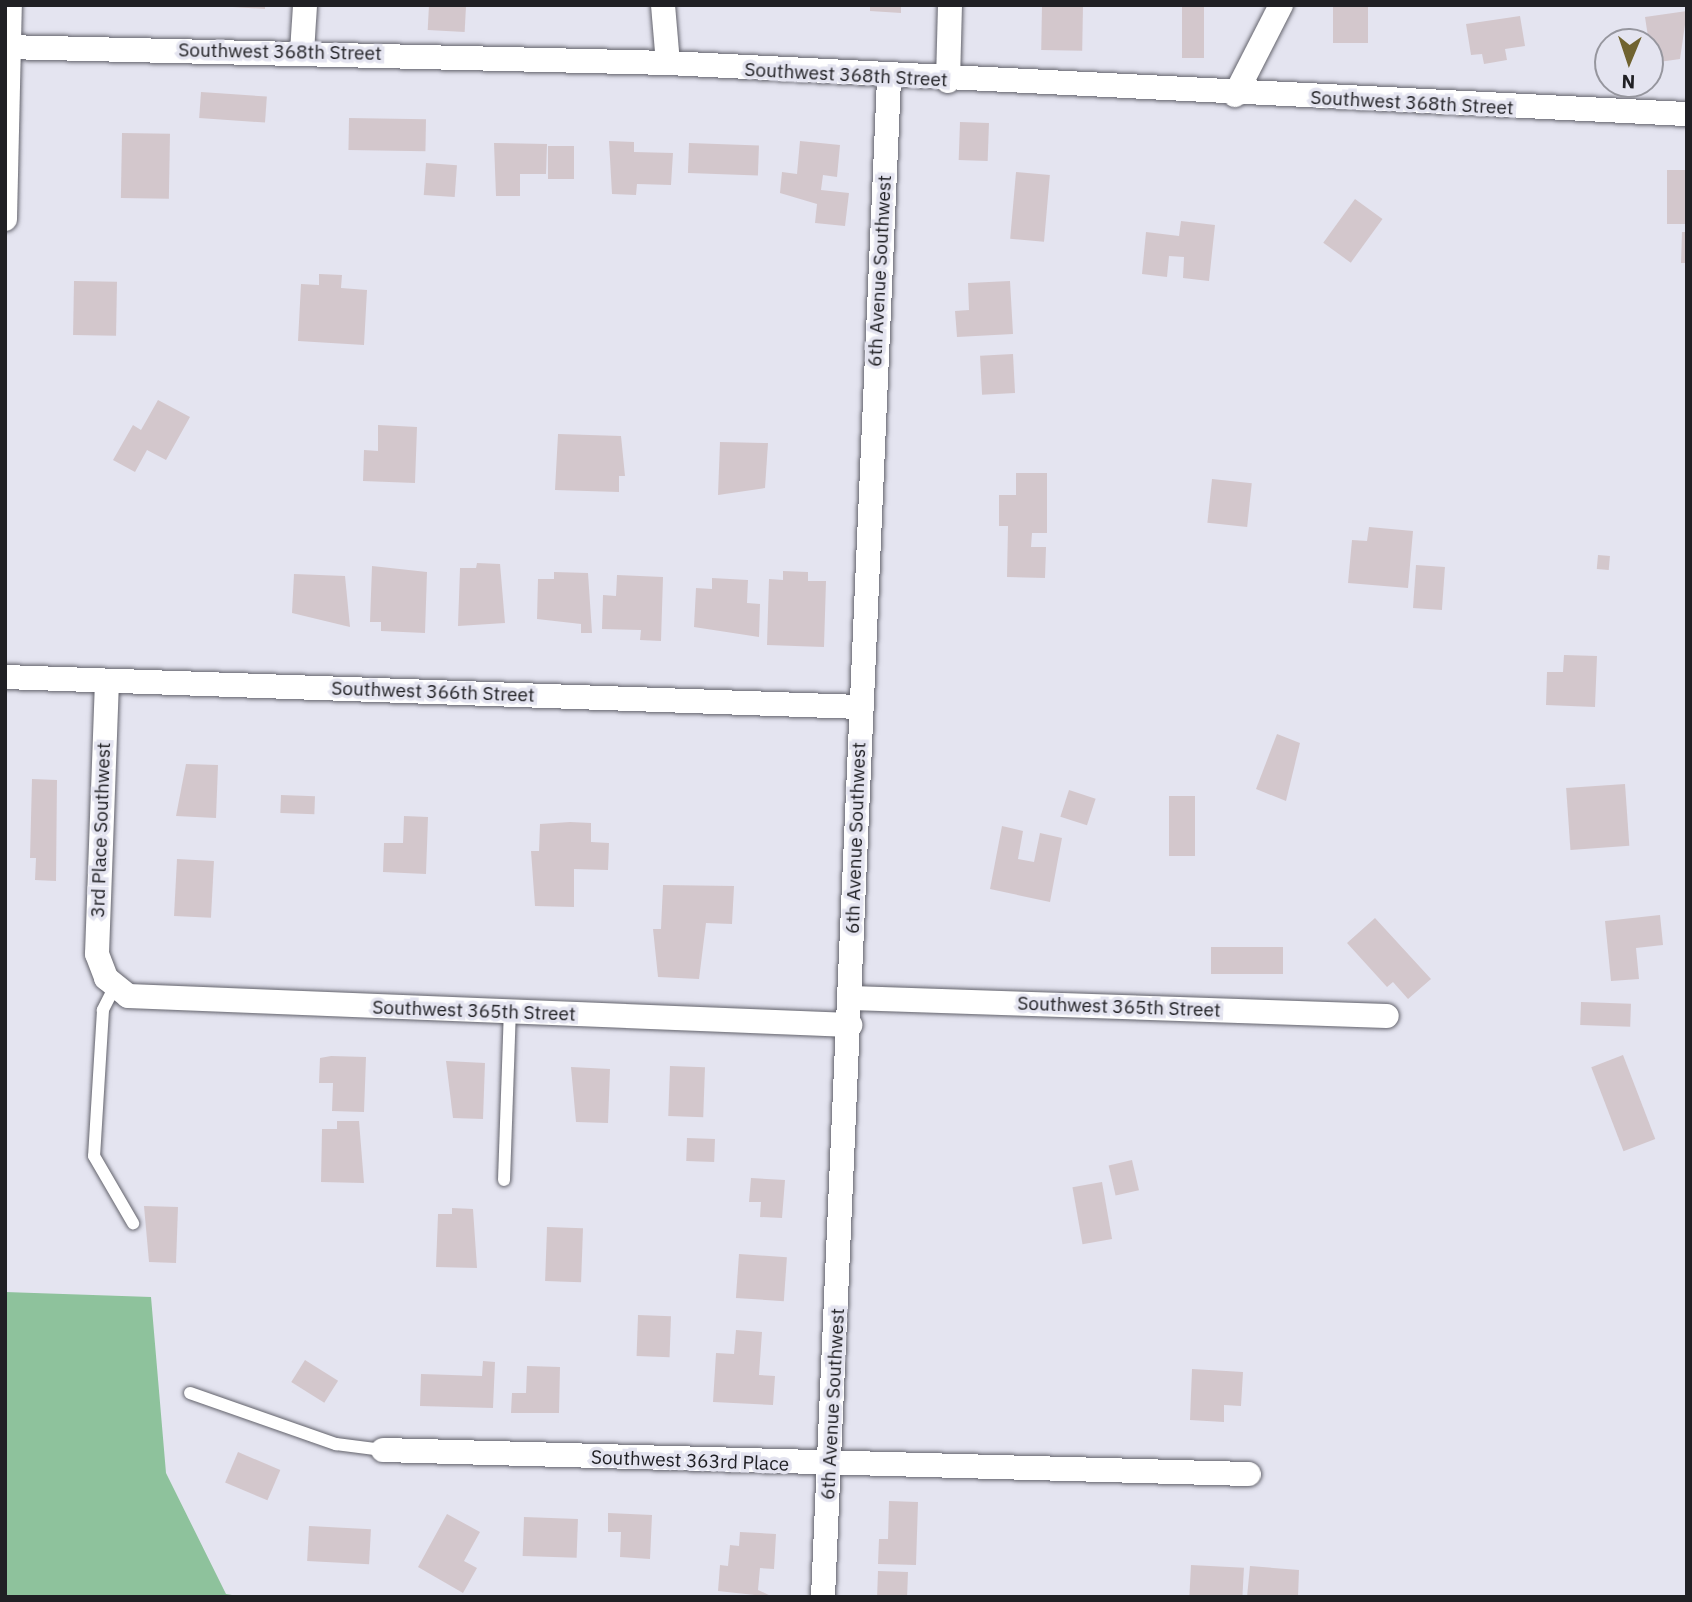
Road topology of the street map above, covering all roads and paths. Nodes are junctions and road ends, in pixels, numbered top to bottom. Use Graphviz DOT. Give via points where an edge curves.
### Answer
graph roads {
  1 [pos="10,5"];
  2 [pos="305,5"];
  3 [pos="663,5"];
  4 [pos="950,5"];
  5 [pos="1281,5"];
  6 [pos="7,47"];
  7 [pos="302,52"];
  8 [pos="667,63"];
  9 [pos="888,78"];
  10 [pos="948,81"];
  11 [pos="1235,95"];
  12 [pos="1687,114"];
  13 [pos="5,219"];
  14 [pos="5,677"];
  15 [pos="107,681"];
  16 [pos="860,707"];
  17 [pos="110,983"];
  18 [pos="851,998"];
  19 [pos="510,1012"];
  20 [pos="1387,1016"];
  21 [pos="850,1025"];
  22 [pos="504,1180"];
  23 [pos="133,1223"];
  24 [pos="190,1392"];
  25 [pos="383,1450"];
  26 [pos="830,1465"];
  27 [pos="1249,1474"];
  28 [pos="823,1597"];
  1 -- 6 [label="street"];
  2 -- 7 [label="street"];
  3 -- 8 [label="street"];
  4 -- 10 [label="street"];
  5 -- 11 [label="street"];
  6 -- 7 [label="street, Southwest 368th Street"];
  6 -- 13 [label="street"];
  7 -- 8 [label="street, Southwest 368th Street"];
  8 -- 9 [label="street, Southwest 368th Street"];
  9 -- 10 [label="street, Southwest 368th Street"];
  9 -- 16 [label="street, 6th Avenue Southwest"];
  10 -- 11 [label="street, Southwest 368th Street"];
  11 -- 12 [label="street, Southwest 368th Street"];
  14 -- 15 [label="street, Southwest 366th Street"];
  15 -- 16 [label="street, Southwest 366th Street"];
  15 -- 17 [label="street, 3rd Place Southwest" via="97,954"];
  16 -- 18 [label="street, 6th Avenue Southwest"];
  17 -- 19 [label="street, Southwest 365th Street" via="142,998"];
  17 -- 23 [label="lane" via="103,1010 94,1156"];
  18 -- 20 [label="street, Southwest 365th Street"];
  18 -- 21 [label="street, 6th Avenue Southwest"];
  19 -- 21 [label="street, Southwest 365th Street"];
  19 -- 22 [label="lane"];
  21 -- 26 [label="street, 6th Avenue Southwest"];
  24 -- 25 [label="lane" via="336,1444"];
  25 -- 26 [label="street, Southwest 363rd Place"];
  26 -- 27 [label="street, Southwest 363rd Place"];
  26 -- 28 [label="street, 6th Avenue Southwest"];
}
